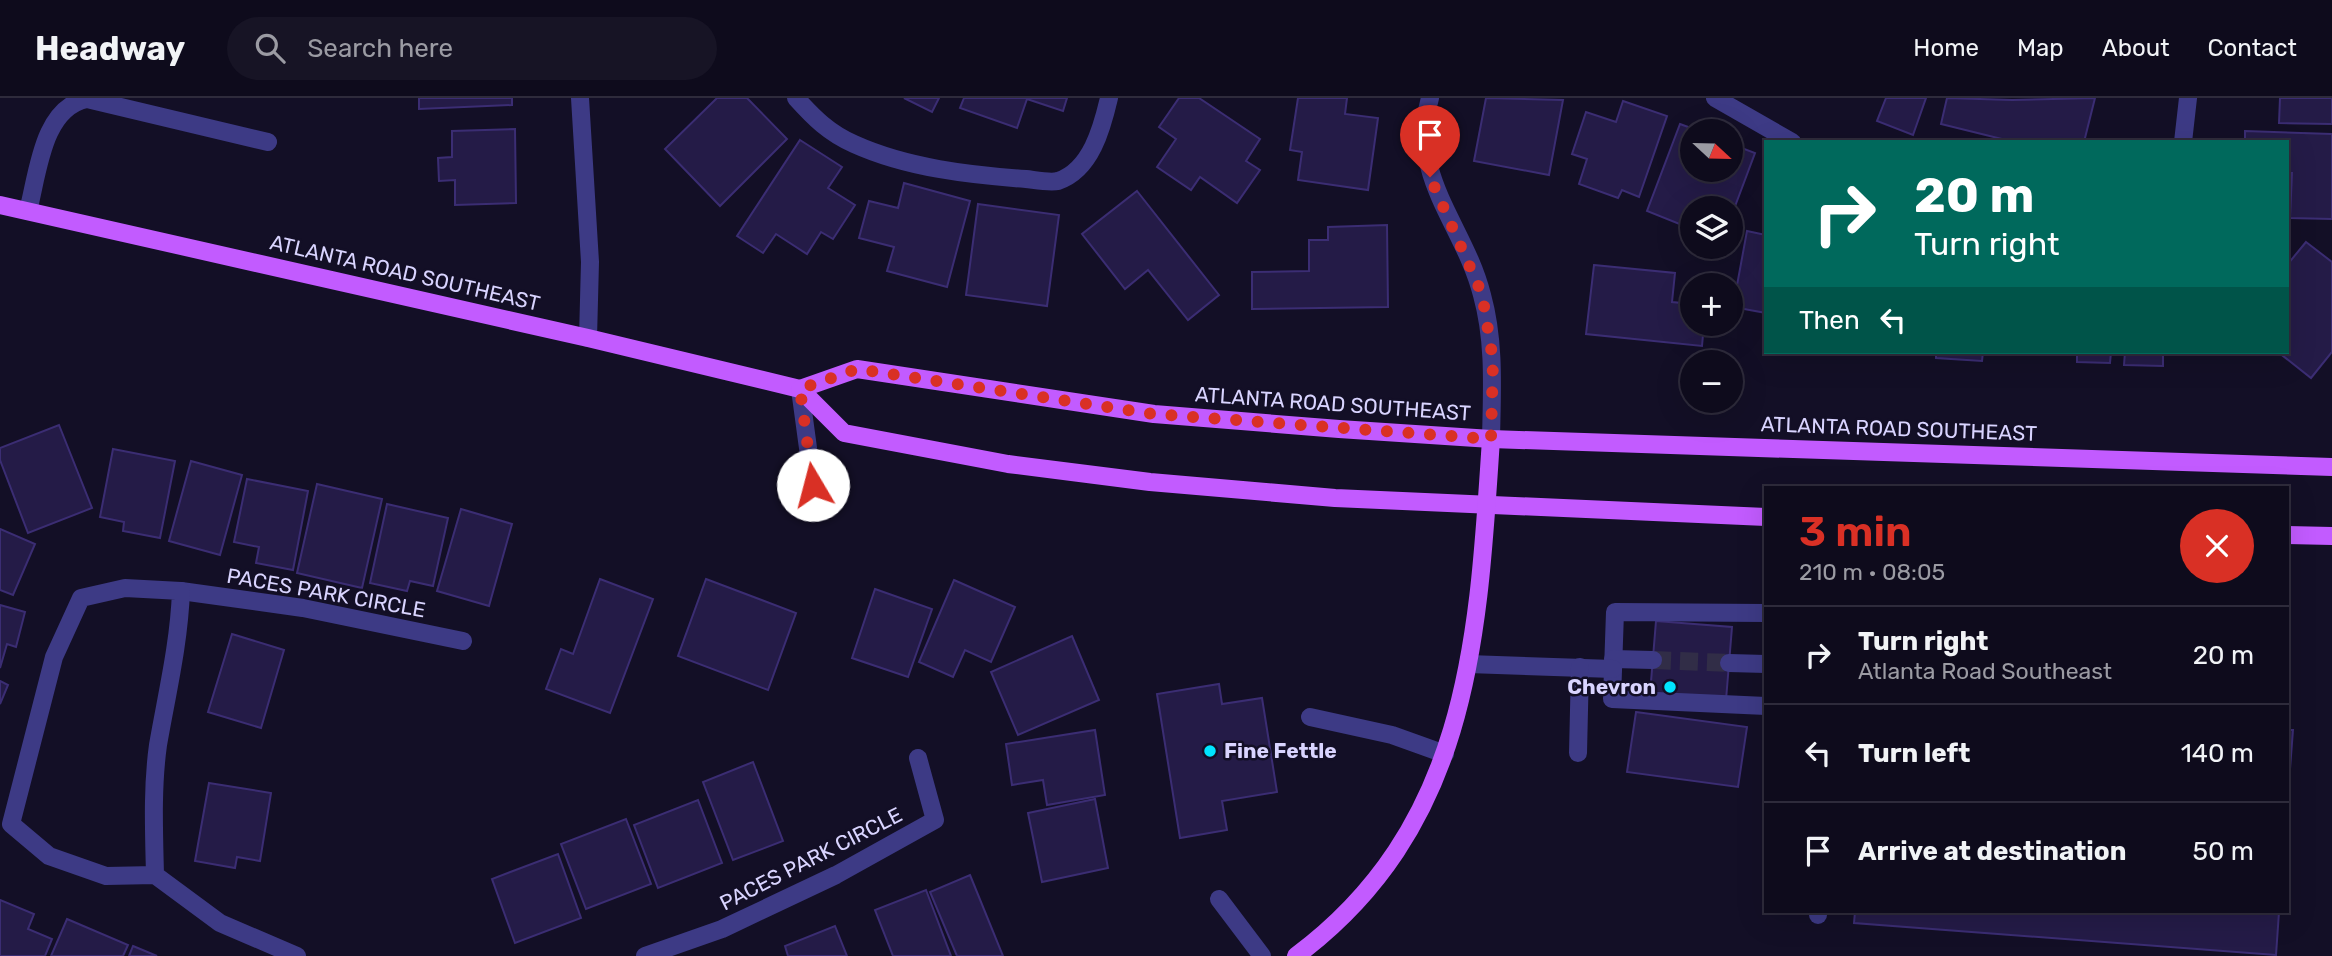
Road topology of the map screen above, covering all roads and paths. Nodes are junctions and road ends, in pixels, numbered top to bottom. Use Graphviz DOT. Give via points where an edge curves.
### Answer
graph roads {
  1 [pos="580,98"];
  2 [pos="796,98"];
  3 [pos="1110,98"];
  4 [pos="1430,98"];
  5 [pos="1715,98"];
  6 [pos="2188,98"];
  7 [pos="1788,140"];
  8 [pos="2183,140"];
  9 [pos="268,142"];
  10 [pos="0,205"];
  11 [pos="28,211"];
  12 [pos="588,338"];
  13 [pos="800,389"];
  14 [pos="1491,439"];
  15 [pos="2332,467"];
  16 [pos="813,485"];
  17 [pos="1486,505"];
  18 [pos="1764,517"];
  19 [pos="2289,535"];
  20 [pos="2332,536"];
  21 [pos="181,591"];
  22 [pos="1764,613"];
  23 [pos="463,641"];
  24 [pos="1653,660"];
  25 [pos="1729,663"];
  26 [pos="1468,664"];
  27 [pos="1613,664"];
  28 [pos="1764,664"];
  29 [pos="1580,667"];
  30 [pos="1764,706"];
  31 [pos="1310,717"];
  32 [pos="1578,752"];
  33 [pos="1445,754"];
  34 [pos="918,758"];
  35 [pos="155,874"];
  36 [pos="1219,899"];
  37 [pos="297,956"];
  38 [pos="645,956"];
  39 [pos="1262,956"];
  40 [pos="1296,956"];
  1 -- 12 [label="street" via="590,262"];
  2 -- 3 [label="street" via="822,127 892,157 976,175 1057,181 1082,166 1101,131"];
  4 -- 14 [label="street" via="1424,119 1430,177 1482,294 1493,360"];
  5 -- 7 [label="street"];
  6 -- 8 [label="street"];
  9 -- 11 [label="street" via="87,99 72,102 59,113 47,139"];
  10 -- 11 [label="main road, ATLANTA ROAD SOUTHEAST"];
  11 -- 12 [label="main road, ATLANTA ROAD SOUTHEAST"];
  12 -- 13 [label="main road, ATLANTA ROAD SOUTHEAST"];
  13 -- 14 [label="main road, ATLANTA ROAD SOUTHEAST" via="857,369 1154,414"];
  13 -- 16 [label="street"];
  13 -- 17 [label="main road" via="844,433 1008,464 1190,486"];
  14 -- 15 [label="main road, ATLANTA ROAD SOUTHEAST"];
  14 -- 17 [label="main road"];
  17 -- 18 [label="main road"];
  17 -- 26 [label="main road"];
  19 -- 20 [label="main road"];
  21 -- 23 [label="street, PACES PARK CIRCLE" via="303,608"];
  21 -- 35 [label="street" via="180,634 158,748"];
  21 -- 35 [label="street, PACES PARK CIRCLE" via="125,588 81,598 54,657 11,824 49,856 106,876"];
  22 -- 27 [label="street" via="1615,612"];
  24 -- 27 [label="street"];
  25 -- 28 [label="street"];
  26 -- 29 [label="street"];
  26 -- 33 [label="main road"];
  27 -- 29 [label="street"];
  27 -- 30 [label="street" via="1612,699"];
  29 -- 32 [label="street"];
  31 -- 33 [label="street" via="1392,735"];
  33 -- 40 [label="main road" via="1405,840 1374,885 1333,929"];
  34 -- 38 [label="street, PACES PARK CIRCLE" via="934,820 836,875 722,929"];
  35 -- 37 [label="street" via="220,923"];
  36 -- 39 [label="street"];
}
